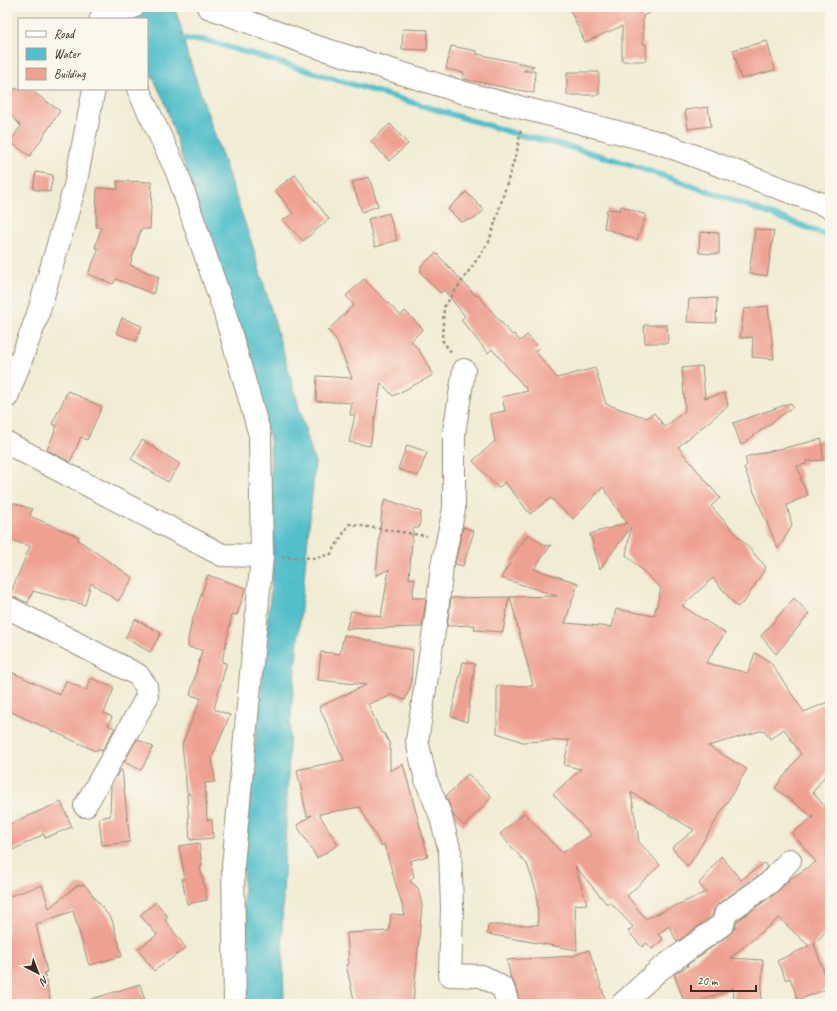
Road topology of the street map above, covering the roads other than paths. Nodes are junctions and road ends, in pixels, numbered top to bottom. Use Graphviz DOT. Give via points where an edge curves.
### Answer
graph roads {
  1 [pos="133,7"];
  2 [pos="208,7"];
  3 [pos="101,15"];
  4 [pos="94,90"];
  5 [pos="138,90"];
  6 [pos="830,207"];
  7 [pos="464,370"];
  8 [pos="7,397"];
  9 [pos="7,443"];
  10 [pos="262,556"];
  11 [pos="7,607"];
  12 [pos="85,806"];
  13 [pos="790,860"];
  14 [pos="235,1004"];
  15 [pos="508,1004"];
  16 [pos="622,1004"];
  1 -- 3 [label="street"];
  2 -- 6 [label="street" via="310,45 468,94 660,143"];
  4 -- 8 [label="street" via="75,186 37,317"];
  5 -- 10 [label="street" via="177,172 224,310 260,435"];
  7 -- 15 [label="street" via="454,433 454,509 442,566 417,741 426,780 440,814 450,852 450,975 482,976 503,988"];
  9 -- 10 [label="street" via="222,555"];
  10 -- 14 [label="street" via="233,866"];
  11 -- 12 [label="street" via="138,675 146,686 147,697"];
  13 -- 16 [label="street" via="769,883 726,913 723,924 659,970"];
}
